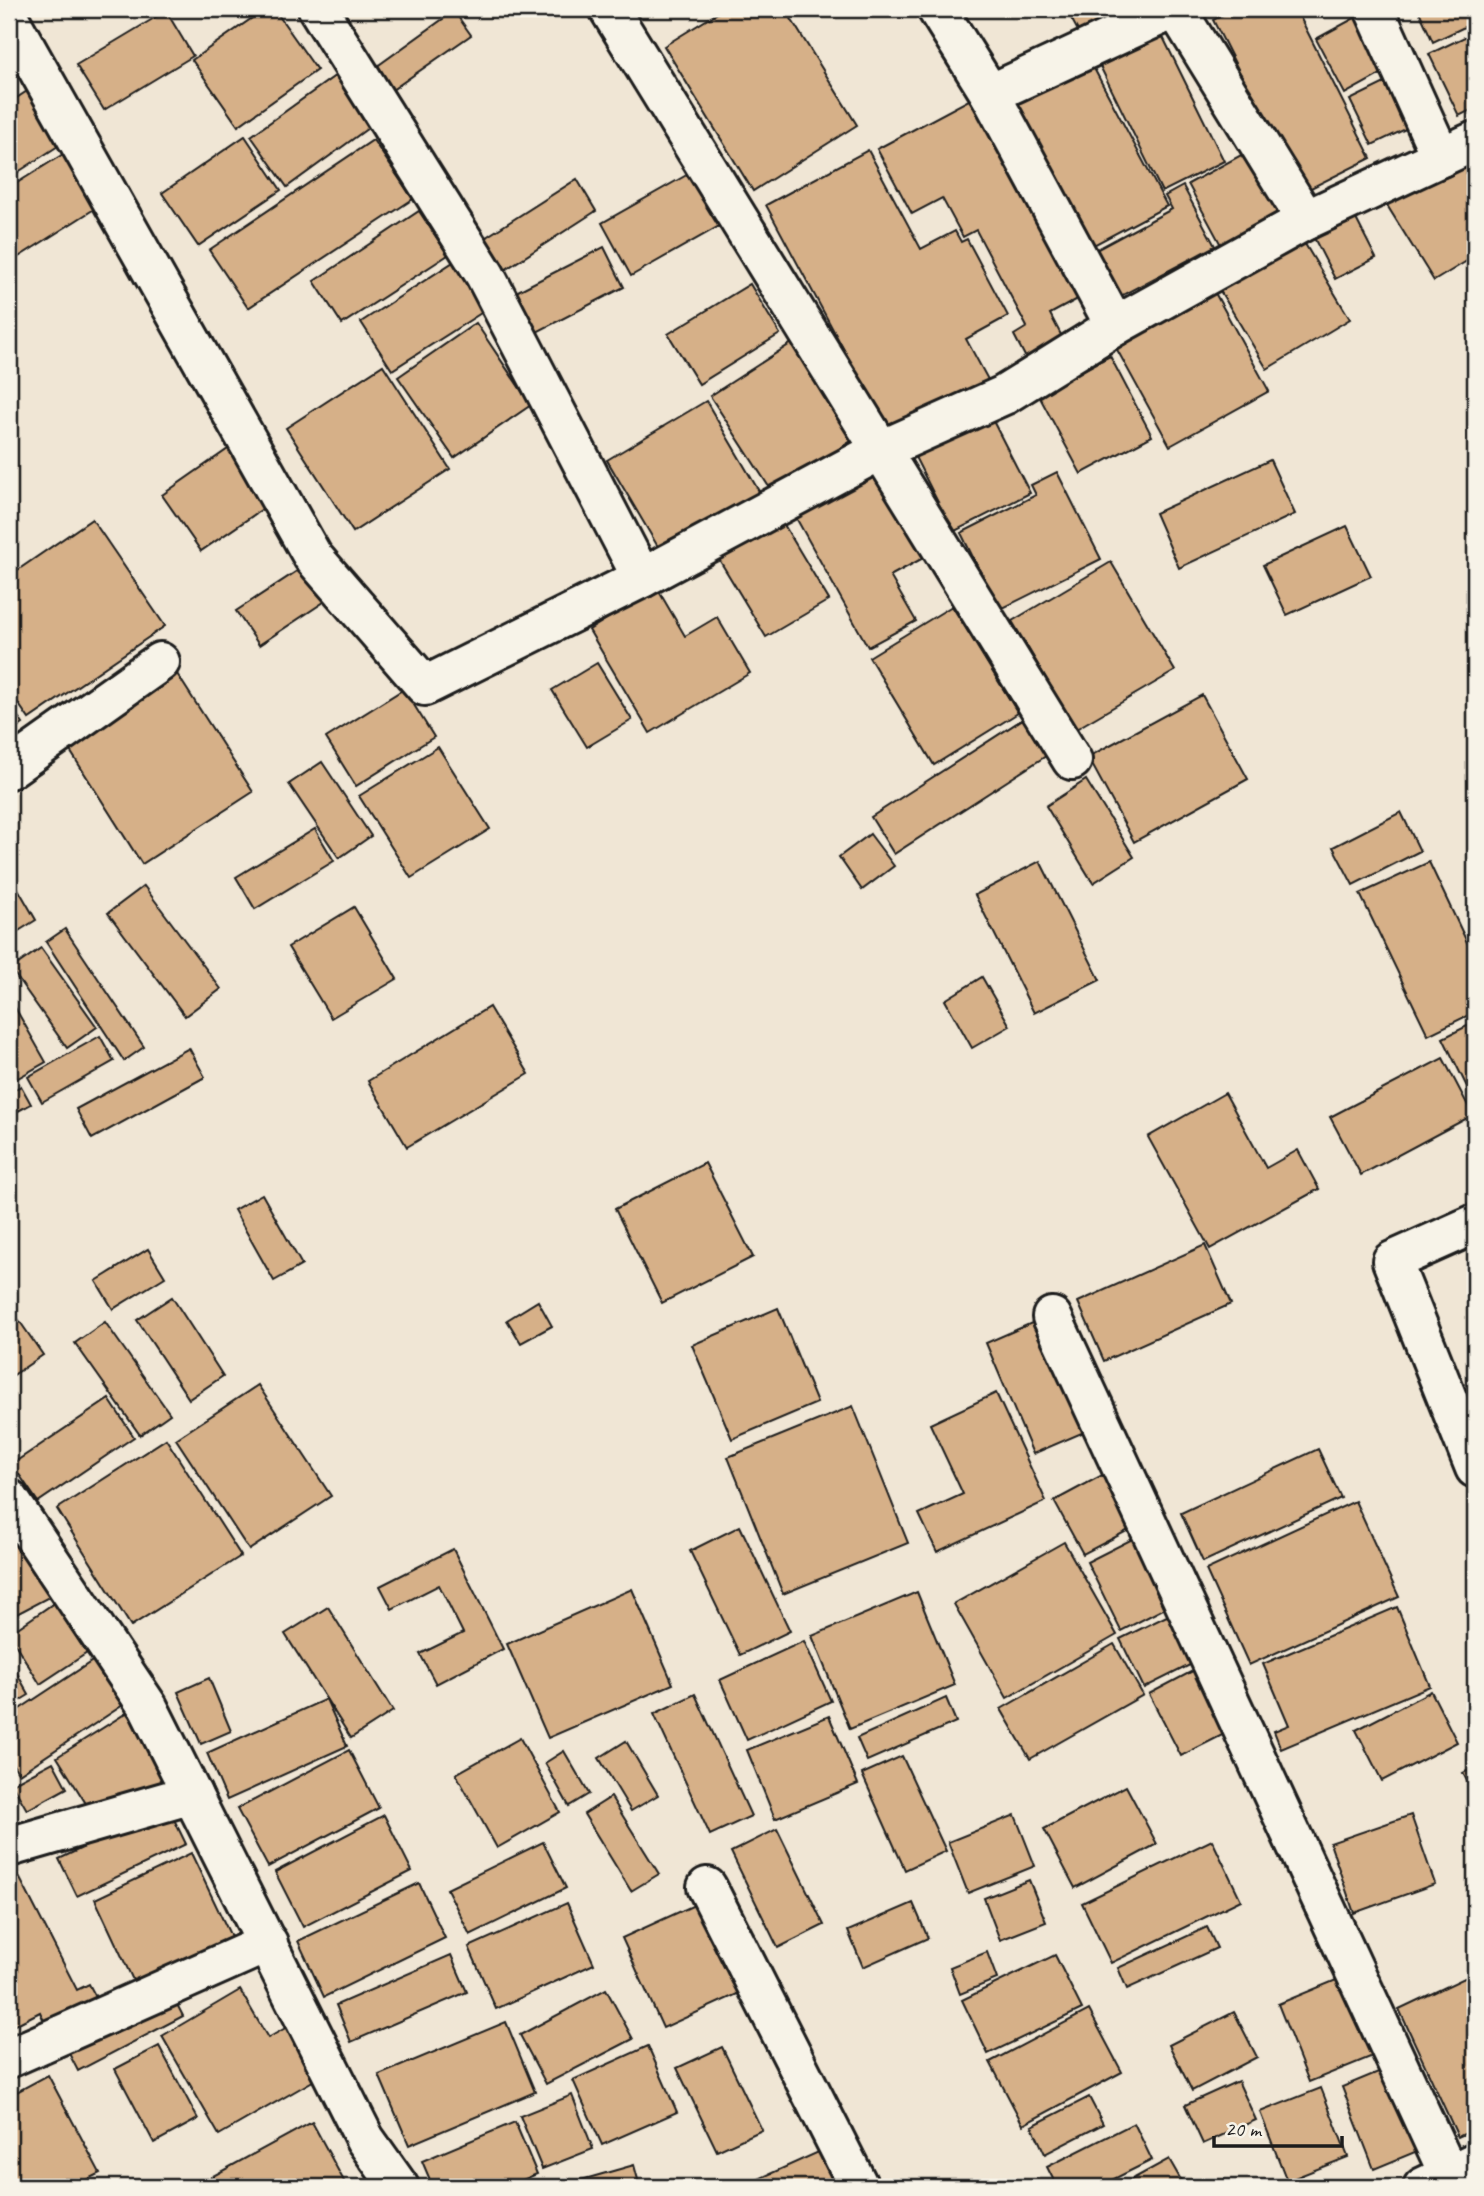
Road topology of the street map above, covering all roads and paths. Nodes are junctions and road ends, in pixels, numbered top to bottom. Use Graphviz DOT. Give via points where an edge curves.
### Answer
graph roads {
  1 [pos="318,9"];
  2 [pos="609,9"];
  3 [pos="937,9"];
  4 [pos="1175,9"];
  5 [pos="1374,9"];
  6 [pos="9,18"];
  7 [pos="990,94"];
  8 [pos="1475,141"];
  9 [pos="1441,158"];
  10 [pos="1306,220"];
  11 [pos="1115,326"];
  12 [pos="881,450"];
  13 [pos="642,578"];
  14 [pos="160,662"];
  15 [pos="1072,760"];
  16 [pos="9,769"];
  17 [pos="1475,1224"];
  18 [pos="1052,1317"];
  19 [pos="1475,1468"];
  20 [pos="9,1499"];
  21 [pos="192,1794"];
  22 [pos="9,1847"];
  23 [pos="706,1887"];
  24 [pos="268,1943"];
  25 [pos="9,2058"];
  26 [pos="1449,2175"];
  27 [pos="399,2187"];
  28 [pos="859,2187"];
  1 -- 13 [label="street" via="485,275"];
  2 -- 12 [label="street"];
  3 -- 7 [label="street"];
  4 -- 7 [label="street"];
  4 -- 10 [label="street"];
  5 -- 9 [label="street"];
  6 -- 13 [label="street" via="313,557 425,686"];
  7 -- 11 [label="street"];
  8 -- 9 [label="street"];
  9 -- 10 [label="street"];
  10 -- 11 [label="street"];
  11 -- 12 [label="street" via="1004,395"];
  12 -- 13 [label="street"];
  12 -- 15 [label="street"];
  14 -- 16 [label="street"];
  17 -- 19 [label="street" via="1392,1261"];
  18 -- 26 [label="street"];
  20 -- 21 [label="street" via="148,1707"];
  21 -- 22 [label="street"];
  21 -- 24 [label="street"];
  23 -- 28 [label="street"];
  24 -- 25 [label="street"];
  24 -- 27 [label="street" via="365,2139"];
}
